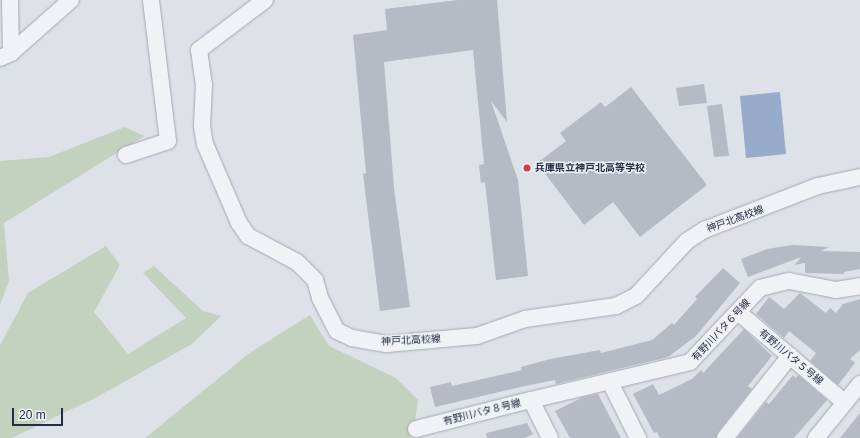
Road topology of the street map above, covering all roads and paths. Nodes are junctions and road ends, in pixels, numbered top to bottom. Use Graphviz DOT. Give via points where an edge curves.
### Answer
graph roads {
  1 [pos="10,0"];
  2 [pos="71,0"];
  3 [pos="151,0"];
  4 [pos="265,0"];
  5 [pos="6,56"];
  6 [pos="126,155"];
  7 [pos="860,177"];
  8 [pos="860,286"];
  9 [pos="738,312"];
  10 [pos="790,356"];
  11 [pos="610,382"];
  12 [pos="860,384"];
  13 [pos="531,400"];
  14 [pos="844,402"];
  15 [pos="416,428"];
  16 [pos="550,438"];
  17 [pos="638,438"];
  18 [pos="725,438"];
  19 [pos="816,438"];
  1 -- 5 [label="street"];
  2 -- 5 [label="street"];
  3 -- 6 [label="street" via="168,141"];
  4 -- 7 [label="street, 神戸北高校線" via="199,50 204,84 202,126 205,144 239,223 248,236 297,262 315,280 320,298 337,331 352,338 386,344 477,336 525,319 616,306 636,296 687,241 704,230 818,186"];
  8 -- 9 [label="street, 有野川バタ６号線" via="836,290 789,281 775,282 760,288"];
  9 -- 10 [label="street, 有野川バタ５号線"];
  9 -- 11 [label="street, 有野川バタ６号線" via="690,362"];
  10 -- 14 [label="street, 有野川バタ５号線"];
  10 -- 18 [label="street"];
  11 -- 13 [label="street, 有野川バタ６号線"];
  11 -- 17 [label="street"];
  12 -- 14 [label="street"];
  13 -- 15 [label="street, 有野川バタ８号線"];
  13 -- 16 [label="street, 有野川バタ８号線"];
  14 -- 19 [label="street"];
}
